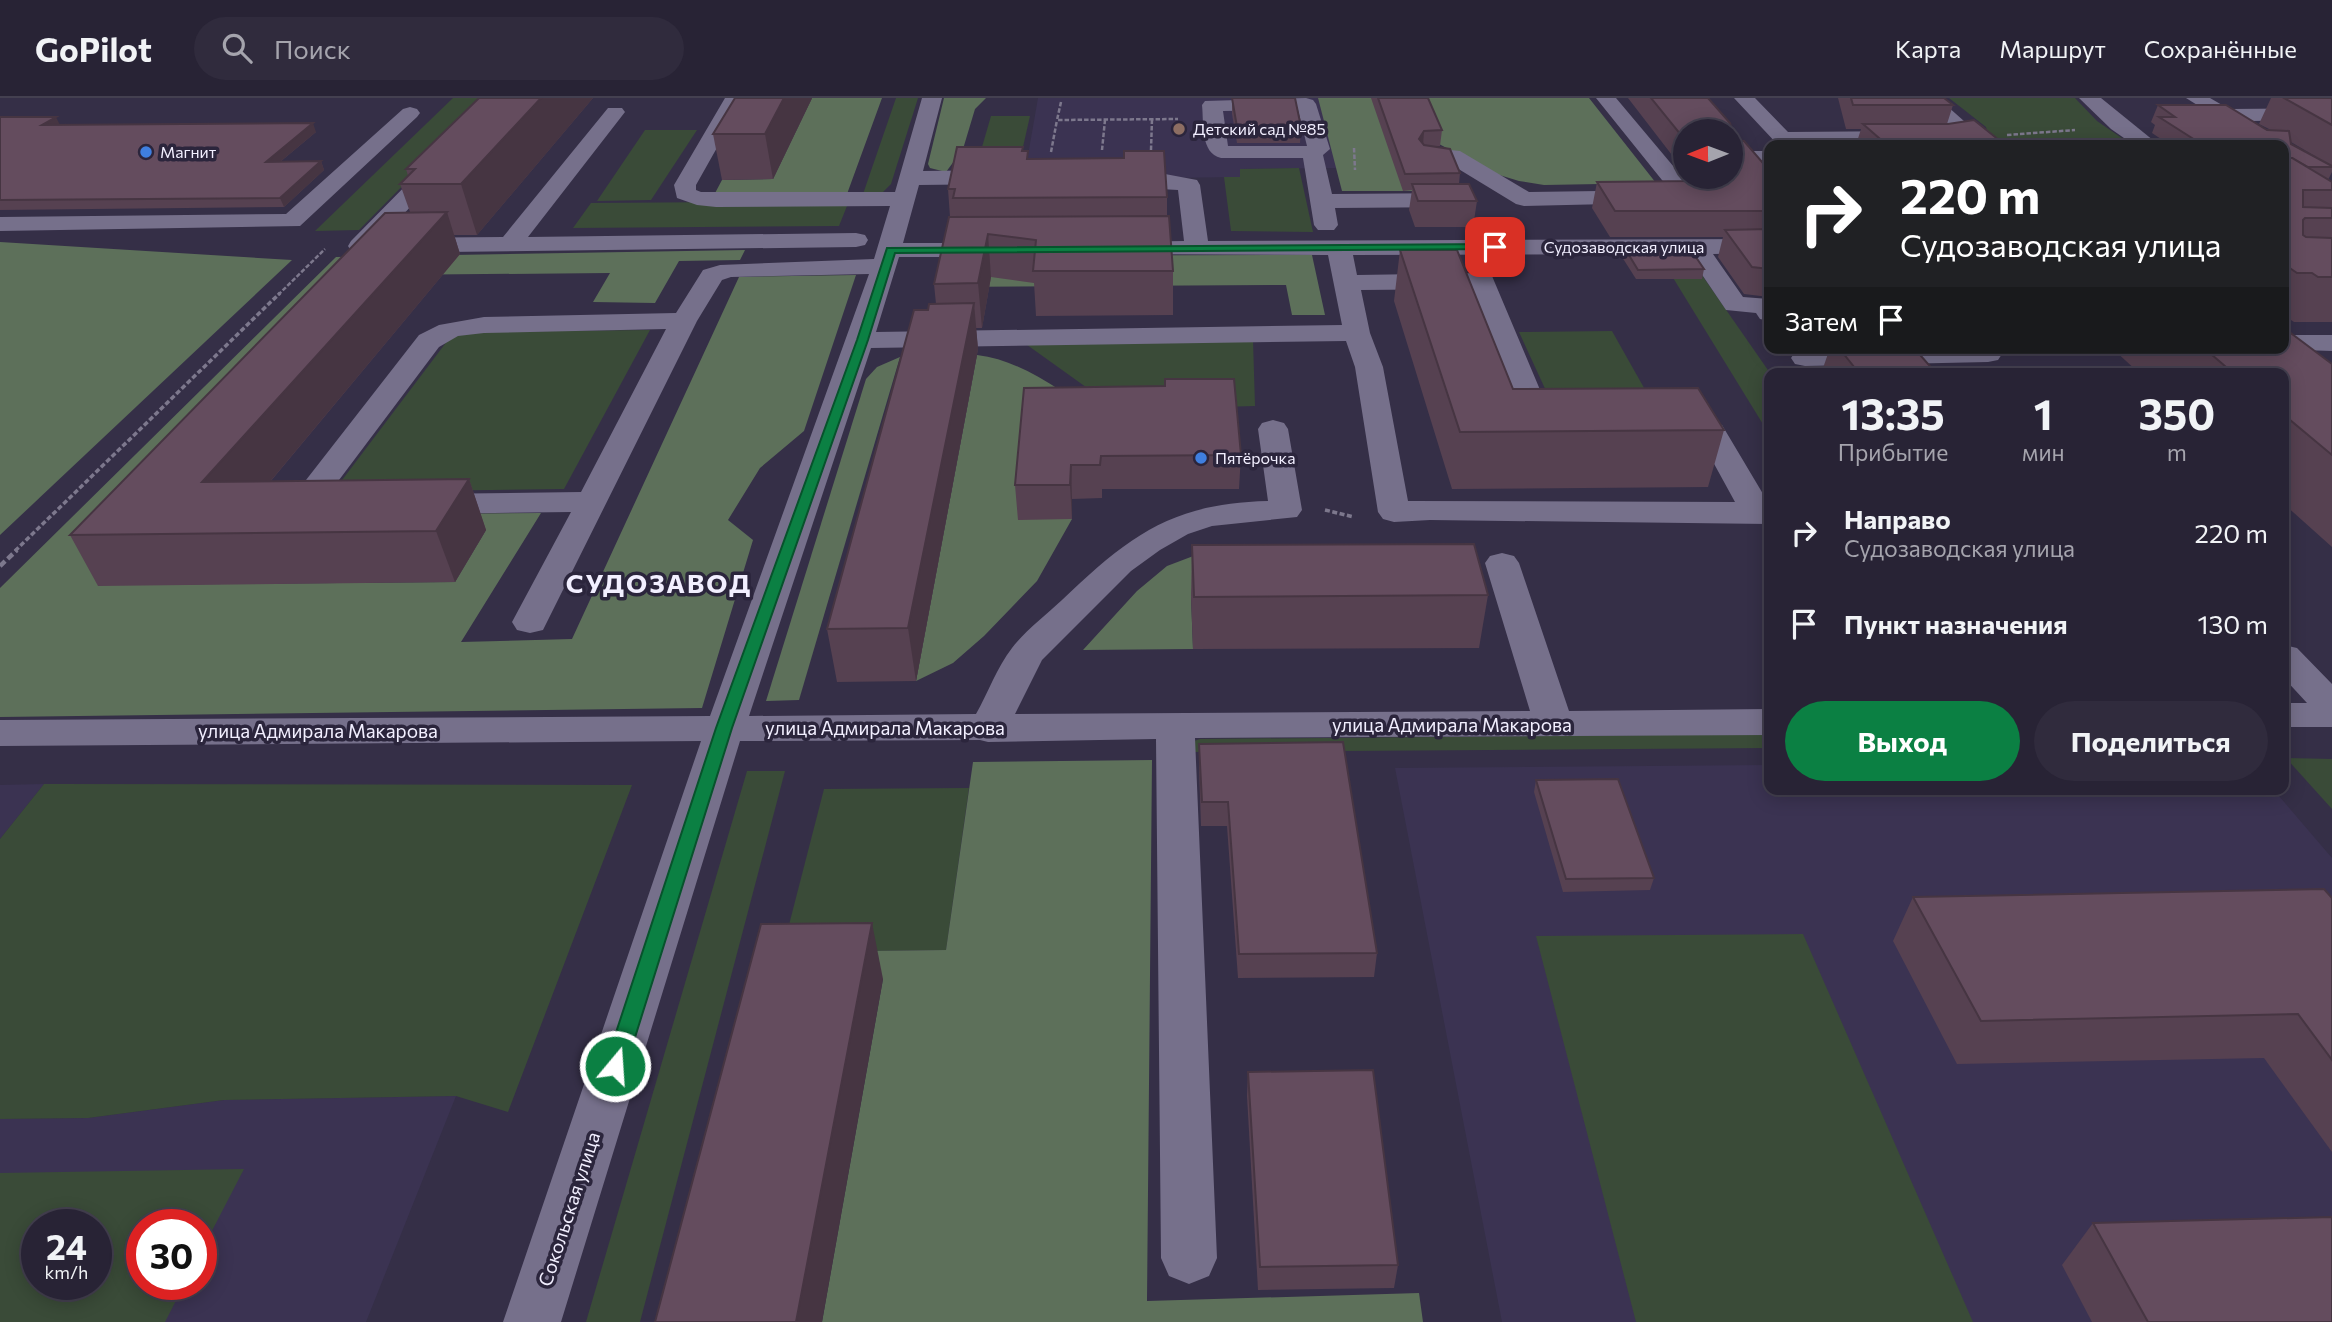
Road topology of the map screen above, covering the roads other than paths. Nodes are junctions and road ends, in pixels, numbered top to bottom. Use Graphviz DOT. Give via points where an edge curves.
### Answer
graph roads {
  1 [pos="503,98"];
  2 [pos="735,98"];
  3 [pos="932,98"];
  4 [pos="1606,98"];
  5 [pos="1744,98"];
  6 [pos="1926,98"];
  7 [pos="2089,98"];
  8 [pos="2196,98"];
  9 [pos="615,112"];
  10 [pos="410,113"];
  11 [pos="2332,114"];
  12 [pos="2224,115"];
  13 [pos="1784,140"];
  14 [pos="1935,140"];
  15 [pos="2140,140"];
  16 [pos="2267,140"];
  17 [pos="1312,152"];
  18 [pos="1431,154"];
  19 [pos="1743,157"];
  20 [pos="1764,157"];
  21 [pos="1673,158"];
  22 [pos="1658,159"];
  23 [pos="1028,177"];
  24 [pos="1096,181"];
  25 [pos="909,188"];
  26 [pos="1524,200"];
  27 [pos="1322,201"];
  28 [pos="0,224"];
  29 [pos="510,244"];
  30 [pos="1764,246"];
  31 [pos="1335,247"];
  32 [pos="1547,247"];
  33 [pos="1695,247"];
  34 [pos="1196,248"];
  35 [pos="1102,249"];
  36 [pos="1021,250"];
  37 [pos="890,252"];
  38 [pos="1346,283"];
  39 [pos="1764,306"];
  40 [pos="684,321"];
  41 [pos="1357,333"];
  42 [pos="862,340"];
  43 [pos="2332,343"];
  44 [pos="2289,354"];
  45 [pos="1992,358"];
  46 [pos="1806,360"];
  47 [pos="1273,429"];
  48 [pos="1581,431"];
  49 [pos="1646,431"];
  50 [pos="592,502"];
  51 [pos="1763,513"];
  52 [pos="1502,563"];
  53 [pos="530,622"];
  54 [pos="2289,661"];
  55 [pos="2332,706"];
  56 [pos="2289,715"];
  57 [pos="2332,715"];
  58 [pos="1764,722"];
  59 [pos="1555,724"];
  60 [pos="1175,727"];
  61 [pos="724,728"];
  62 [pos="988,729"];
  63 [pos="0,733"];
  64 [pos="1189,1258"];
  65 [pos="533,1322"];
  1 -- 29 [label="street" via="360,246"];
  2 -- 25 [label="street" via="685,185 690,196 716,200"];
  3 -- 25 [label="street, Сокольская улица"];
  4 -- 22 [label="street"];
  5 -- 13 [label="street"];
  6 -- 14 [label="street" via="1972,136"];
  7 -- 15 [label="street"];
  8 -- 12 [label="street"];
  9 -- 29 [label="street"];
  10 -- 28 [label="street" via="292,221"];
  11 -- 12 [label="street"];
  12 -- 16 [label="street"];
  17 -- 17 [label="street" via="1221,152 1214,104 1306,104 1319,149"];
  17 -- 27 [label="street"];
  18 -- 26 [label="street" via="1452,156"];
  19 -- 20 [label="street"];
  21 -- 22 [label="street"];
  22 -- 26 [label="street" via="1687,197"];
  23 -- 25 [label="street"];
  24 -- 34 [label="street" via="1189,185"];
  25 -- 37 [label="street, Сокольская улица"];
  26 -- 27 [label="street"];
  26 -- 32 [label="street"];
  27 -- 31 [label="street"];
  29 -- 37 [label="street"];
  30 -- 33 [label="street, Судозаводская улица"];
  31 -- 32 [label="street, Судозаводская улица"];
  31 -- 34 [label="street, Судозаводская улица"];
  31 -- 38 [label="street"];
  32 -- 33 [label="street, Судозаводская улица"];
  33 -- 39 [label="street" via="1735,304"];
  34 -- 35 [label="street, Судозаводская улица"];
  36 -- 37 [label="street"];
  37 -- 40 [label="street" via="721,271 705,282"];
  37 -- 42 [label="street, Сокольская улица"];
  38 -- 41 [label="street"];
  38 -- 48 [label="street" via="1483,281 1542,431"];
  40 -- 50 [label="street"];
  40 -- 50 [label="street" via="484,325 437,335 323,477 314,495 333,504"];
  41 -- 42 [label="street"];
  41 -- 51 [label="street" via="1369,367 1394,512"];
  42 -- 61 [label="street, Сокольская улица"];
  43 -- 44 [label="street"];
  45 -- 46 [label="street"];
  47 -- 62 [label="street" via="1286,510 1206,517 1147,543 1119,564 1026,655"];
  49 -- 51 [label="street" via="1711,431"];
  50 -- 53 [label="street"];
  52 -- 59 [label="street"];
  54 -- 55 [label="street"];
  56 -- 57 [label="street"];
  58 -- 59 [label="street, улица Адмирала Макарова"];
  59 -- 60 [label="street, улица Адмирала Макарова"];
  60 -- 62 [label="street, улица Адмирала Макарова"];
  60 -- 64 [label="street"];
  61 -- 62 [label="street, улица Адмирала Макарова"];
  61 -- 63 [label="street, улица Адмирала Макарова"];
  61 -- 65 [label="street, Сокольская улица"];
}
